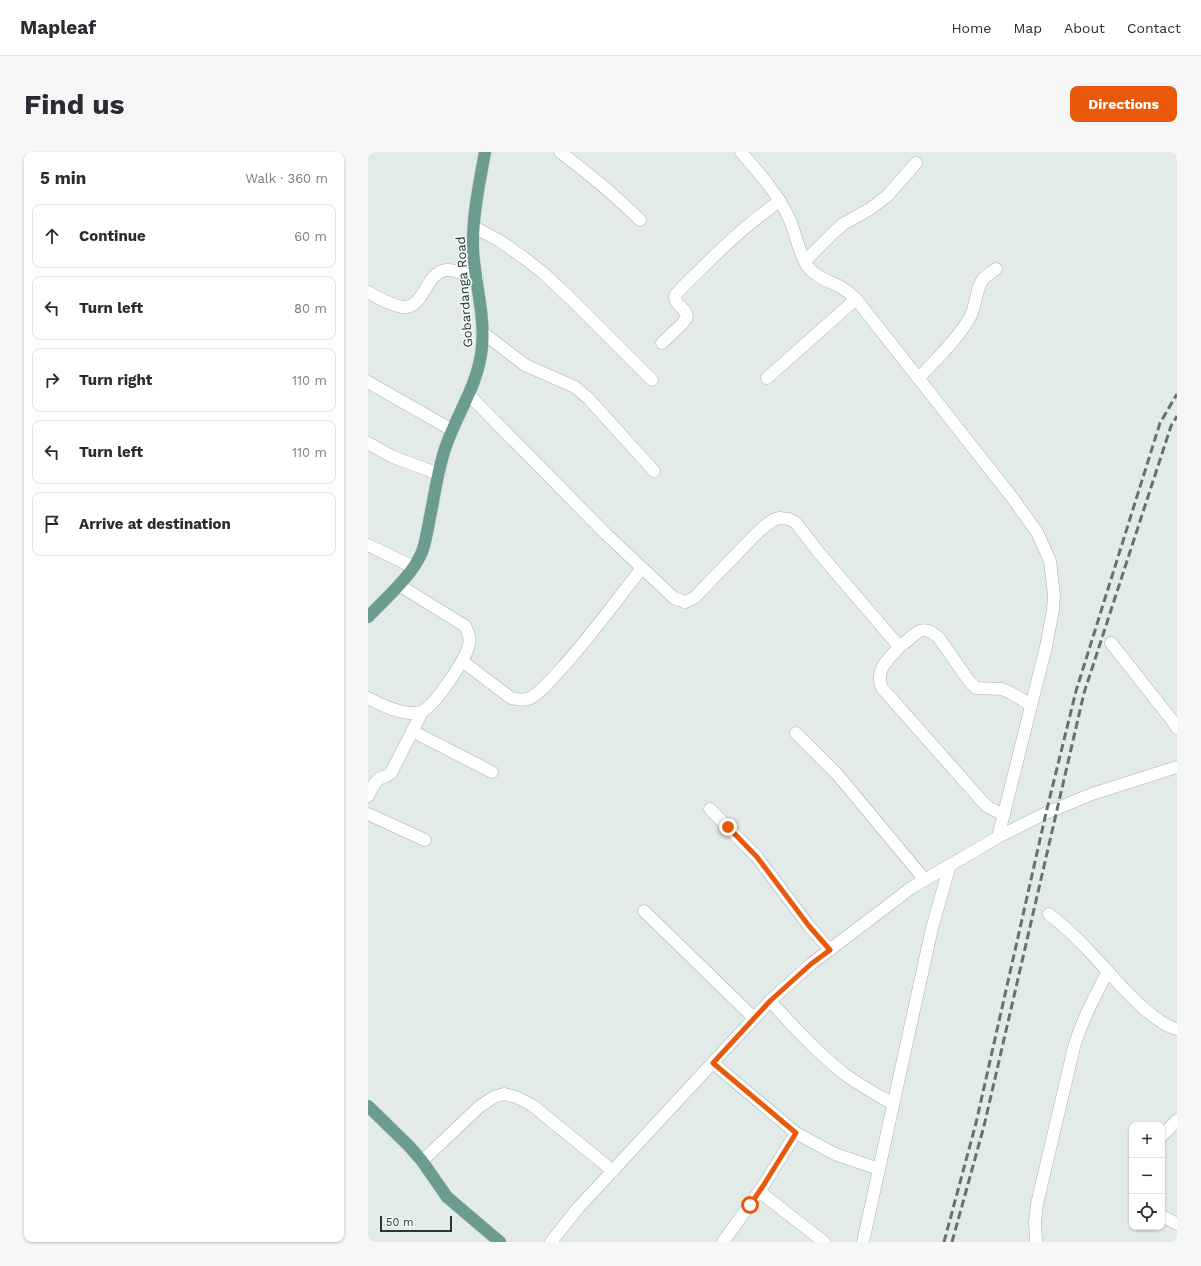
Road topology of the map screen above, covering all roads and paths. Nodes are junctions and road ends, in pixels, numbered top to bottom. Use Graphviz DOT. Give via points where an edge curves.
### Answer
graph roads {
  1 [pos="485,152"];
  2 [pos="560,152"];
  3 [pos="741,152"];
  4 [pos="916,163"];
  5 [pos="780,201"];
  6 [pos="640,220"];
  7 [pos="474,227"];
  8 [pos="805,261"];
  9 [pos="996,269"];
  10 [pos="477,278"];
  11 [pos="368,292"];
  12 [pos="856,299"];
  13 [pos="482,332"];
  14 [pos="662,343"];
  15 [pos="768,378"];
  16 [pos="919,378"];
  17 [pos="652,380"];
  18 [pos="368,382"];
  19 [pos="469,395"];
  20 [pos="452,430"];
  21 [pos="368,443"];
  22 [pos="654,471"];
  23 [pos="439,474"];
  24 [pos="368,545"];
  25 [pos="413,567"];
  26 [pos="642,568"];
  27 [pos="400,585"];
  28 [pos="368,617"];
  29 [pos="1111,643"];
  30 [pos="901,645"];
  31 [pos="462,661"];
  32 [pos="368,698"];
  33 [pos="1031,705"];
  34 [pos="422,712"];
  35 [pos="1177,728"];
  36 [pos="412,731"];
  37 [pos="796,733"];
  38 [pos="1177,767"];
  39 [pos="492,772"];
  40 [pos="368,796"];
  41 [pos="710,809"];
  42 [pos="368,814"];
  43 [pos="1004,815"];
  44 [pos="998,837"];
  45 [pos="425,840"];
  46 [pos="950,865"];
  47 [pos="925,880"];
  48 [pos="644,911"];
  49 [pos="1049,914"];
  50 [pos="830,950"];
  51 [pos="1108,971"];
  52 [pos="770,1001"];
  53 [pos="754,1018"];
  54 [pos="1177,1029"];
  55 [pos="713,1063"];
  56 [pos="893,1104"];
  57 [pos="368,1106"];
  58 [pos="1177,1120"];
  59 [pos="796,1133"];
  60 [pos="1165,1133"];
  61 [pos="422,1161"];
  62 [pos="879,1168"];
  63 [pos="613,1171"];
  64 [pos="760,1192"];
  65 [pos="1165,1218"];
  66 [pos="1177,1224"];
  67 [pos="500,1242"];
  68 [pos="551,1242"];
  69 [pos="723,1242"];
  70 [pos="824,1242"];
  71 [pos="863,1242"];
  72 [pos="1036,1242"];
  1 -- 7 [label="main road, Gobardanga Road"];
  2 -- 6 [label="street" via="598,181"];
  3 -- 5 [label="street"];
  4 -- 8 [label="street" via="887,196 843,224"];
  5 -- 8 [label="street"];
  5 -- 14 [label="street" via="739,233 676,294 675,301 687,312 687,317"];
  7 -- 10 [label="main road, Gobardanga Road" via="473,252"];
  7 -- 17 [label="street" via="500,241 542,272"];
  8 -- 12 [label="street" via="817,276 845,290"];
  9 -- 16 [label="street" via="981,282 973,312 965,325"];
  10 -- 11 [label="street" via="446,270 432,279 420,298 409,307 396,305"];
  10 -- 13 [label="main road, Gobardanga Road"];
  12 -- 15 [label="street"];
  12 -- 16 [label="street"];
  13 -- 19 [label="main road, Gobardanga Road" via="480,364"];
  13 -- 22 [label="street" via="525,365 575,386"];
  16 -- 33 [label="street" via="1037,532 1050,561 1053,610"];
  18 -- 20 [label="street"];
  19 -- 20 [label="main road, Gobardanga Road"];
  19 -- 26 [label="street" via="542,471"];
  20 -- 23 [label="main road, Gobardanga Road"];
  21 -- 23 [label="street" via="393,457"];
  23 -- 25 [label="main road, Gobardanga Road" via="422,552"];
  24 -- 25 [label="street"];
  25 -- 27 [label="main road, Gobardanga Road"];
  26 -- 30 [label="street" via="674,598 685,602 694,598 766,525 779,518 789,519 795,522 894,641"];
  26 -- 31 [label="street" via="572,656 543,689 532,697 518,700 512,698"];
  27 -- 28 [label="main road, Gobardanga Road"];
  27 -- 31 [label="street" via="465,626 470,644"];
  29 -- 35 [label="street"];
  30 -- 33 [label="street" via="916,632 929,631 939,638 976,688 1002,689"];
  30 -- 43 [label="street" via="881,669 879,682 882,688 981,800 988,807"];
  31 -- 34 [label="street" via="437,698"];
  32 -- 34 [label="street" via="397,710"];
  33 -- 43 [label="street"];
  34 -- 36 [label="street"];
  36 -- 39 [label="street"];
  36 -- 40 [label="street" via="391,773 377,780"];
  37 -- 47 [label="street" via="846,784"];
  38 -- 44 [label="street" via="1092,794"];
  41 -- 50 [label="street" via="757,857"];
  42 -- 45 [label="street"];
  43 -- 44 [label="street"];
  44 -- 46 [label="street"];
  46 -- 47 [label="street"];
  46 -- 56 [label="street" via="932,928"];
  47 -- 50 [label="street"];
  48 -- 53 [label="street"];
  49 -- 51 [label="street"];
  50 -- 52 [label="street"];
  51 -- 54 [label="street" via="1159,1021"];
  51 -- 72 [label="street" via="1086,1014 1074,1047 1037,1204"];
  52 -- 53 [label="street"];
  52 -- 56 [label="street" via="843,1072"];
  53 -- 55 [label="street"];
  55 -- 59 [label="street"];
  55 -- 63 [label="street"];
  56 -- 62 [label="street"];
  57 -- 61 [label="main road"];
  58 -- 60 [label="street"];
  59 -- 62 [label="street" via="835,1154"];
  59 -- 64 [label="street"];
  61 -- 63 [label="street" via="479,1107 504,1094 532,1105"];
  61 -- 67 [label="main road" via="447,1197"];
  62 -- 71 [label="street"];
  63 -- 68 [label="street" via="578,1208"];
  64 -- 69 [label="street"];
  64 -- 70 [label="street"];
  65 -- 66 [label="street"];
}
